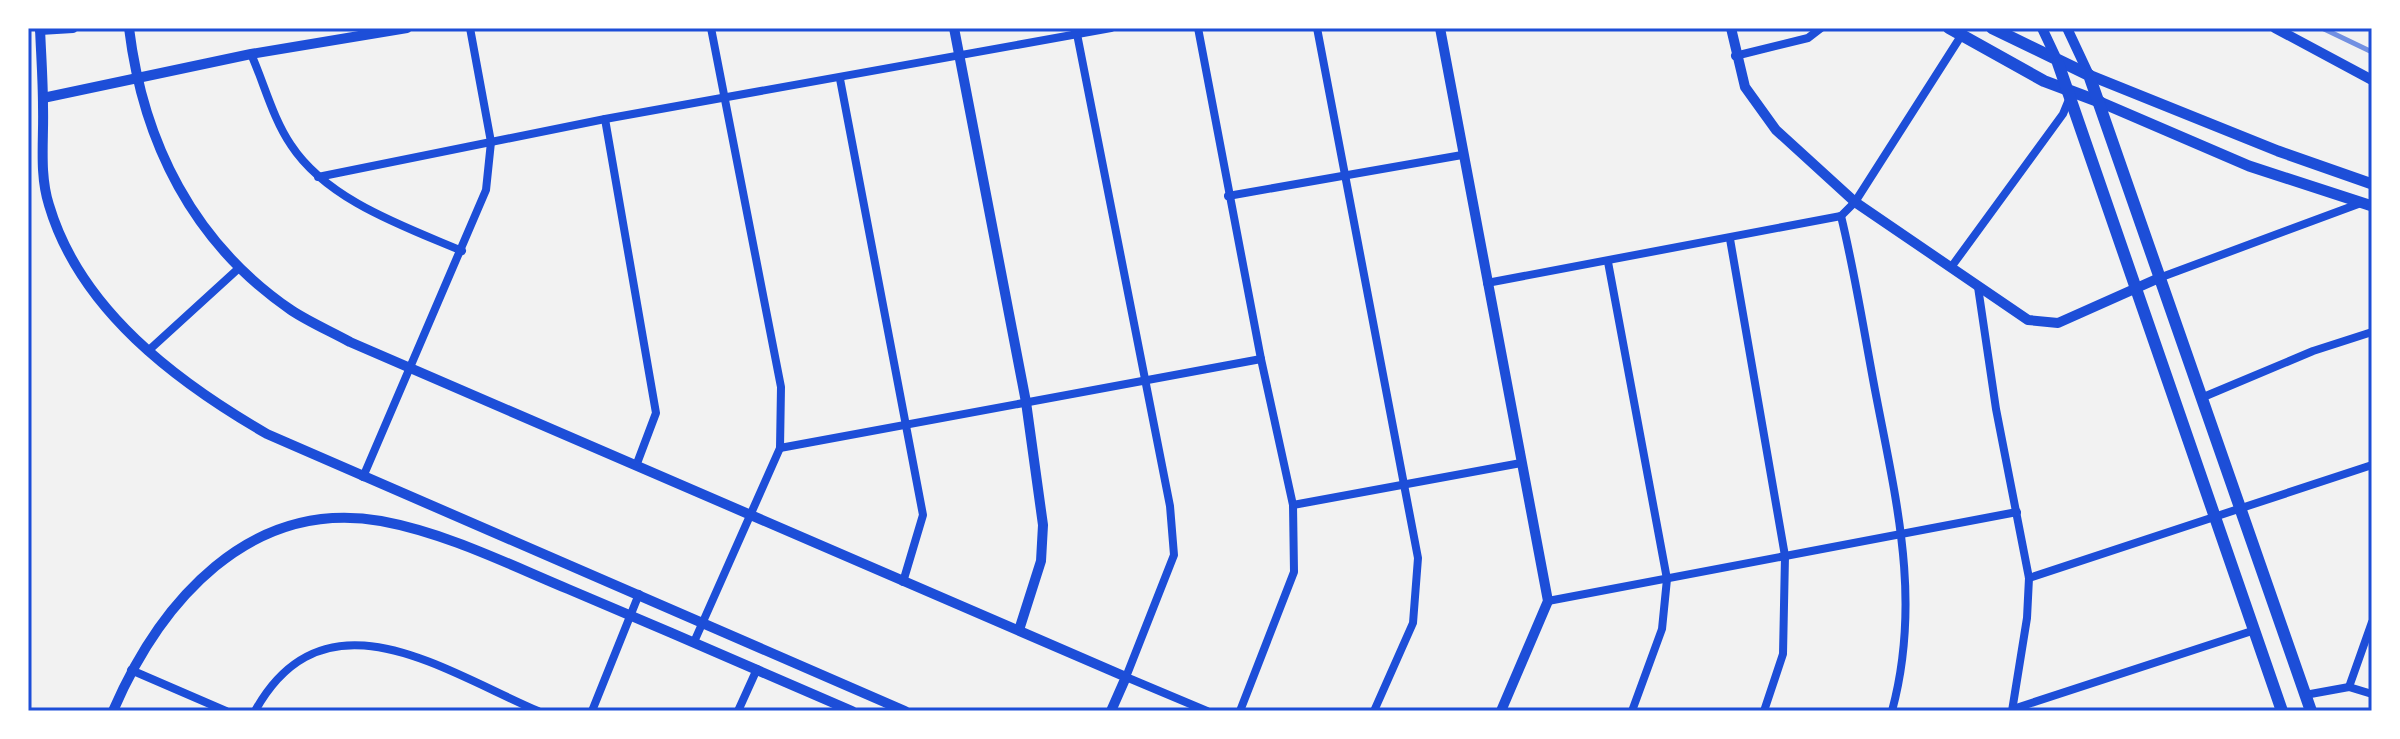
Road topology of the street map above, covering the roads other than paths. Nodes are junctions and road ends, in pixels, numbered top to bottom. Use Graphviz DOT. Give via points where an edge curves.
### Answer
graph roads {
  1 [pos="73,28"];
  2 [pos="129,28"];
  3 [pos="407,28"];
  4 [pos="470,28"];
  5 [pos="711,28"];
  6 [pos="954,28"];
  7 [pos="1111,28"];
  8 [pos="1198,28"];
  9 [pos="1317,28"];
  10 [pos="1440,28"];
  11 [pos="1731,28"];
  12 [pos="1821,28"];
  13 [pos="1949,28"];
  14 [pos="1992,28"];
  15 [pos="2042,28"];
  16 [pos="2067,28"];
  17 [pos="2275,28"];
  18 [pos="40,29"];
  19 [pos="1077,34"];
  20 [pos="1961,36"];
  21 [pos="251,54"];
  22 [pos="1735,56"];
  23 [pos="959,57"];
  24 [pos="2058,63"];
  25 [pos="2089,75"];
  26 [pos="135,79"];
  27 [pos="840,79"];
  28 [pos="2372,80"];
  29 [pos="2071,94"];
  30 [pos="43,98"];
  31 [pos="725,98"];
  32 [pos="2100,102"];
  33 [pos="605,119"];
  34 [pos="491,142"];
  35 [pos="1462,155"];
  36 [pos="318,177"];
  37 [pos="1344,177"];
  38 [pos="2372,184"];
  39 [pos="1228,196"];
  40 [pos="1855,202"];
  41 [pos="2366,204"];
  42 [pos="1841,216"];
  43 [pos="1730,239"];
  44 [pos="462,251"];
  45 [pos="1608,262"];
  46 [pos="1952,266"];
  47 [pos="239,268"];
  48 [pos="2159,278"];
  49 [pos="1487,283"];
  50 [pos="1978,287"];
  51 [pos="2137,287"];
  52 [pos="2372,332"];
  53 [pos="148,351"];
  54 [pos="1261,359"];
  55 [pos="412,366"];
  56 [pos="1143,379"];
  57 [pos="2201,398"];
  58 [pos="1026,402"];
  59 [pos="906,426"];
  60 [pos="780,448"];
  61 [pos="1521,463"];
  62 [pos="2372,465"];
  63 [pos="636,466"];
  64 [pos="363,477"];
  65 [pos="1405,483"];
  66 [pos="1293,505"];
  67 [pos="2239,508"];
  68 [pos="2017,512"];
  69 [pos="748,516"];
  70 [pos="2216,516"];
  71 [pos="1902,533"];
  72 [pos="1785,556"];
  73 [pos="2029,578"];
  74 [pos="1667,579"];
  75 [pos="903,582"];
  76 [pos="639,594"];
  77 [pos="1548,601"];
  78 [pos="631,615"];
  79 [pos="701,621"];
  80 [pos="2372,622"];
  81 [pos="1019,630"];
  82 [pos="2255,630"];
  83 [pos="694,642"];
  84 [pos="757,669"];
  85 [pos="131,670"];
  86 [pos="1126,677"];
  87 [pos="2349,687"];
  88 [pos="2372,694"];
  89 [pos="2305,695"];
  90 [pos="2013,710"];
  91 [pos="113,711"];
  92 [pos="226,711"];
  93 [pos="255,711"];
  94 [pos="538,711"];
  95 [pos="592,711"];
  96 [pos="738,711"];
  97 [pos="852,711"];
  98 [pos="905,711"];
  99 [pos="1111,711"];
  100 [pos="1207,711"];
  101 [pos="1240,711"];
  102 [pos="1374,711"];
  103 [pos="1501,711"];
  104 [pos="1632,711"];
  105 [pos="1764,711"];
  106 [pos="1892,711"];
  107 [pos="2282,711"];
  108 [pos="2311,711"];
  1 -- 18 [label="street"];
  2 -- 26 [label="street"];
  3 -- 21 [label="street"];
  4 -- 34 [label="street"];
  5 -- 31 [label="street"];
  6 -- 23 [label="street"];
  7 -- 19 [label="street"];
  8 -- 39 [label="street"];
  9 -- 37 [label="street"];
  10 -- 35 [label="street"];
  11 -- 22 [label="street"];
  12 -- 22 [label="street" via="1808,38"];
  13 -- 20 [label="main road"];
  14 -- 24 [label="main road"];
  15 -- 24 [label="street"];
  16 -- 25 [label="street"];
  17 -- 28 [label="street"];
  18 -- 30 [label="street"];
  19 -- 23 [label="street"];
  19 -- 56 [label="street"];
  20 -- 29 [label="main road"];
  20 -- 40 [label="street"];
  21 -- 26 [label="street"];
  21 -- 36 [label="street" via="290,144"];
  22 -- 40 [label="street" via="1757,108"];
  23 -- 27 [label="street"];
  23 -- 58 [label="street"];
  24 -- 25 [label="main road"];
  24 -- 29 [label="main road"];
  25 -- 32 [label="main road"];
  25 -- 38 [label="main road"];
  26 -- 30 [label="street"];
  26 -- 47 [label="street" via="164,161 192,212"];
  27 -- 31 [label="street"];
  27 -- 59 [label="street"];
  29 -- 32 [label="main road"];
  29 -- 46 [label="street" via="2063,114"];
  29 -- 51 [label="main road"];
  30 -- 53 [label="street" via="49,205 88,281"];
  31 -- 33 [label="street"];
  31 -- 60 [label="street" via="781,387"];
  32 -- 41 [label="main road" via="2249,166"];
  32 -- 48 [label="main road"];
  33 -- 34 [label="street"];
  33 -- 63 [label="street" via="656,413"];
  34 -- 36 [label="street"];
  34 -- 44 [label="street" via="486,190"];
  35 -- 37 [label="street"];
  35 -- 49 [label="street"];
  36 -- 44 [label="street" via="388,219"];
  37 -- 39 [label="street"];
  37 -- 65 [label="street"];
  39 -- 54 [label="street"];
  40 -- 42 [label="street"];
  40 -- 46 [label="street"];
  41 -- 48 [label="street"];
  42 -- 43 [label="street"];
  42 -- 71 [label="street"];
  43 -- 45 [label="street"];
  43 -- 72 [label="street"];
  44 -- 55 [label="street"];
  45 -- 49 [label="street"];
  45 -- 74 [label="street"];
  46 -- 50 [label="street"];
  47 -- 53 [label="street"];
  47 -- 55 [label="street" via="291,310 350,342"];
  48 -- 51 [label="street"];
  48 -- 57 [label="main road"];
  49 -- 61 [label="street"];
  50 -- 51 [label="street" via="2043,324 2058,323"];
  50 -- 68 [label="street"];
  51 -- 70 [label="main road"];
  52 -- 57 [label="street"];
  53 -- 64 [label="street" via="216,404 267,434"];
  54 -- 56 [label="street"];
  54 -- 66 [label="street"];
  55 -- 63 [label="street"];
  55 -- 64 [label="street"];
  56 -- 58 [label="street"];
  56 -- 86 [label="street" via="1170,506 1174,555"];
  57 -- 67 [label="main road"];
  58 -- 59 [label="street"];
  58 -- 81 [label="street" via="1043,525 1041,561"];
  59 -- 60 [label="street"];
  59 -- 75 [label="street" via="923,515"];
  60 -- 69 [label="street"];
  61 -- 65 [label="street"];
  61 -- 77 [label="street"];
  62 -- 67 [label="street"];
  63 -- 69 [label="street"];
  64 -- 76 [label="street"];
  65 -- 66 [label="street"];
  65 -- 102 [label="street" via="1418,558 1413,623"];
  66 -- 101 [label="street" via="1294,572"];
  67 -- 70 [label="street"];
  67 -- 89 [label="main road"];
  68 -- 71 [label="street"];
  68 -- 73 [label="street"];
  69 -- 75 [label="street"];
  69 -- 79 [label="street"];
  70 -- 73 [label="street"];
  70 -- 82 [label="main road"];
  71 -- 72 [label="street"];
  71 -- 106 [label="street" via="1908,616 1904,667"];
  72 -- 74 [label="street"];
  72 -- 105 [label="street" via="1783,654"];
  73 -- 90 [label="street"];
  74 -- 77 [label="street"];
  74 -- 104 [label="street" via="1662,629"];
  75 -- 81 [label="street"];
  76 -- 78 [label="street"];
  76 -- 79 [label="street"];
  77 -- 103 [label="street"];
  78 -- 83 [label="street"];
  78 -- 85 [label="street" via="467,548 380,521 337,517 256,539 206,571"];
  78 -- 95 [label="street"];
  79 -- 83 [label="street"];
  79 -- 98 [label="street"];
  80 -- 87 [label="street"];
  81 -- 86 [label="street"];
  82 -- 90 [label="street"];
  82 -- 107 [label="main road"];
  83 -- 84 [label="street"];
  84 -- 96 [label="street"];
  84 -- 97 [label="street"];
  85 -- 91 [label="street"];
  85 -- 92 [label="street"];
  86 -- 99 [label="street"];
  86 -- 100 [label="street"];
  87 -- 88 [label="street"];
  87 -- 89 [label="street"];
  89 -- 108 [label="main road"];
  93 -- 94 [label="street" via="288,667 345,643 368,644 421,661"];
}
